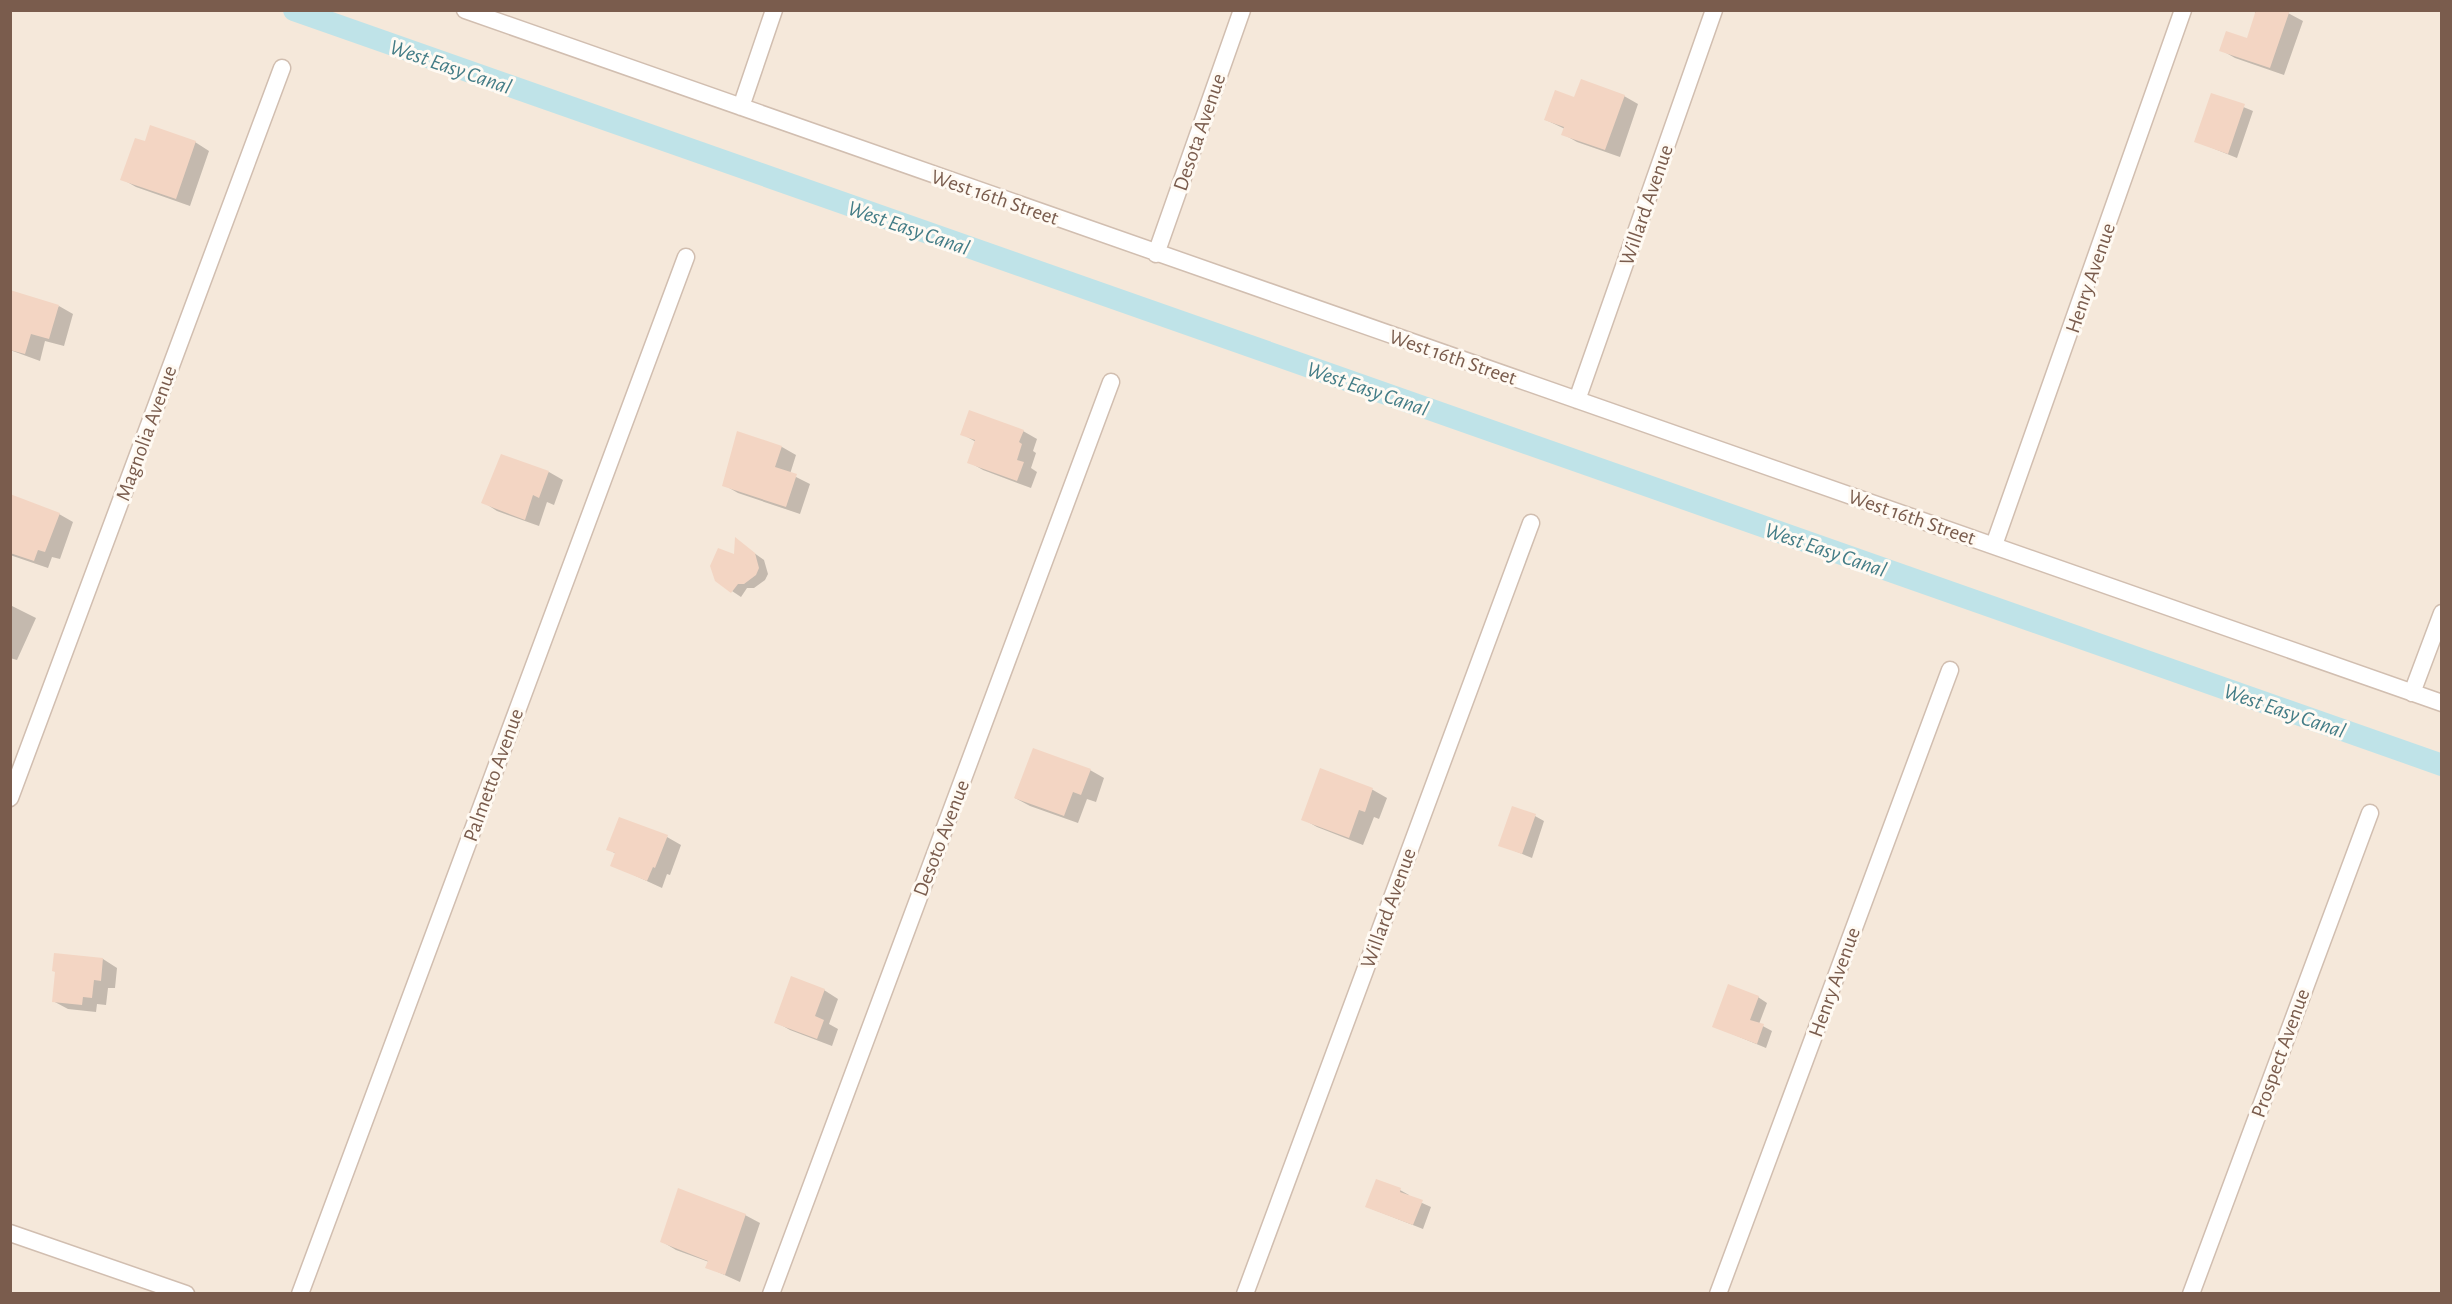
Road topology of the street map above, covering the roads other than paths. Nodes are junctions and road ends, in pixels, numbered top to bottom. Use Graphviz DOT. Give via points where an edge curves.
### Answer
graph roads {
  1 [pos="465,10"];
  2 [pos="774,10"];
  3 [pos="1242,10"];
  4 [pos="1714,10"];
  5 [pos="2184,10"];
  6 [pos="282,68"];
  7 [pos="741,107"];
  8 [pos="1156,254"];
  9 [pos="686,257"];
  10 [pos="1111,382"];
  11 [pos="1577,400"];
  12 [pos="1531,523"];
  13 [pos="1994,545"];
  14 [pos="2442,614"];
  15 [pos="1950,670"];
  16 [pos="2412,693"];
  17 [pos="2442,703"];
  18 [pos="10,798"];
  19 [pos="2370,813"];
  20 [pos="10,1233"];
  21 [pos="186,1293"];
  22 [pos="300,1293"];
  23 [pos="771,1293"];
  24 [pos="1245,1293"];
  25 [pos="1718,1293"];
  26 [pos="2191,1293"];
  1 -- 7 [label="street, West 16th Street"];
  2 -- 7 [label="street"];
  3 -- 8 [label="street, Desota Avenue"];
  4 -- 11 [label="street, Willard Avenue"];
  5 -- 13 [label="street, Henry Avenue"];
  6 -- 18 [label="street, Magnolia Avenue"];
  7 -- 8 [label="street, West 16th Street"];
  8 -- 11 [label="street, West 16th Street"];
  9 -- 22 [label="street, Palmetto Avenue"];
  10 -- 23 [label="street, Desoto Avenue"];
  11 -- 13 [label="street, West 16th Street"];
  12 -- 24 [label="street, Willard Avenue"];
  13 -- 16 [label="street, West 16th Street"];
  14 -- 16 [label="street"];
  15 -- 25 [label="street, Henry Avenue"];
  16 -- 17 [label="street, West 16th Street"];
  19 -- 26 [label="street, Prospect Avenue"];
  20 -- 21 [label="street"];
}
